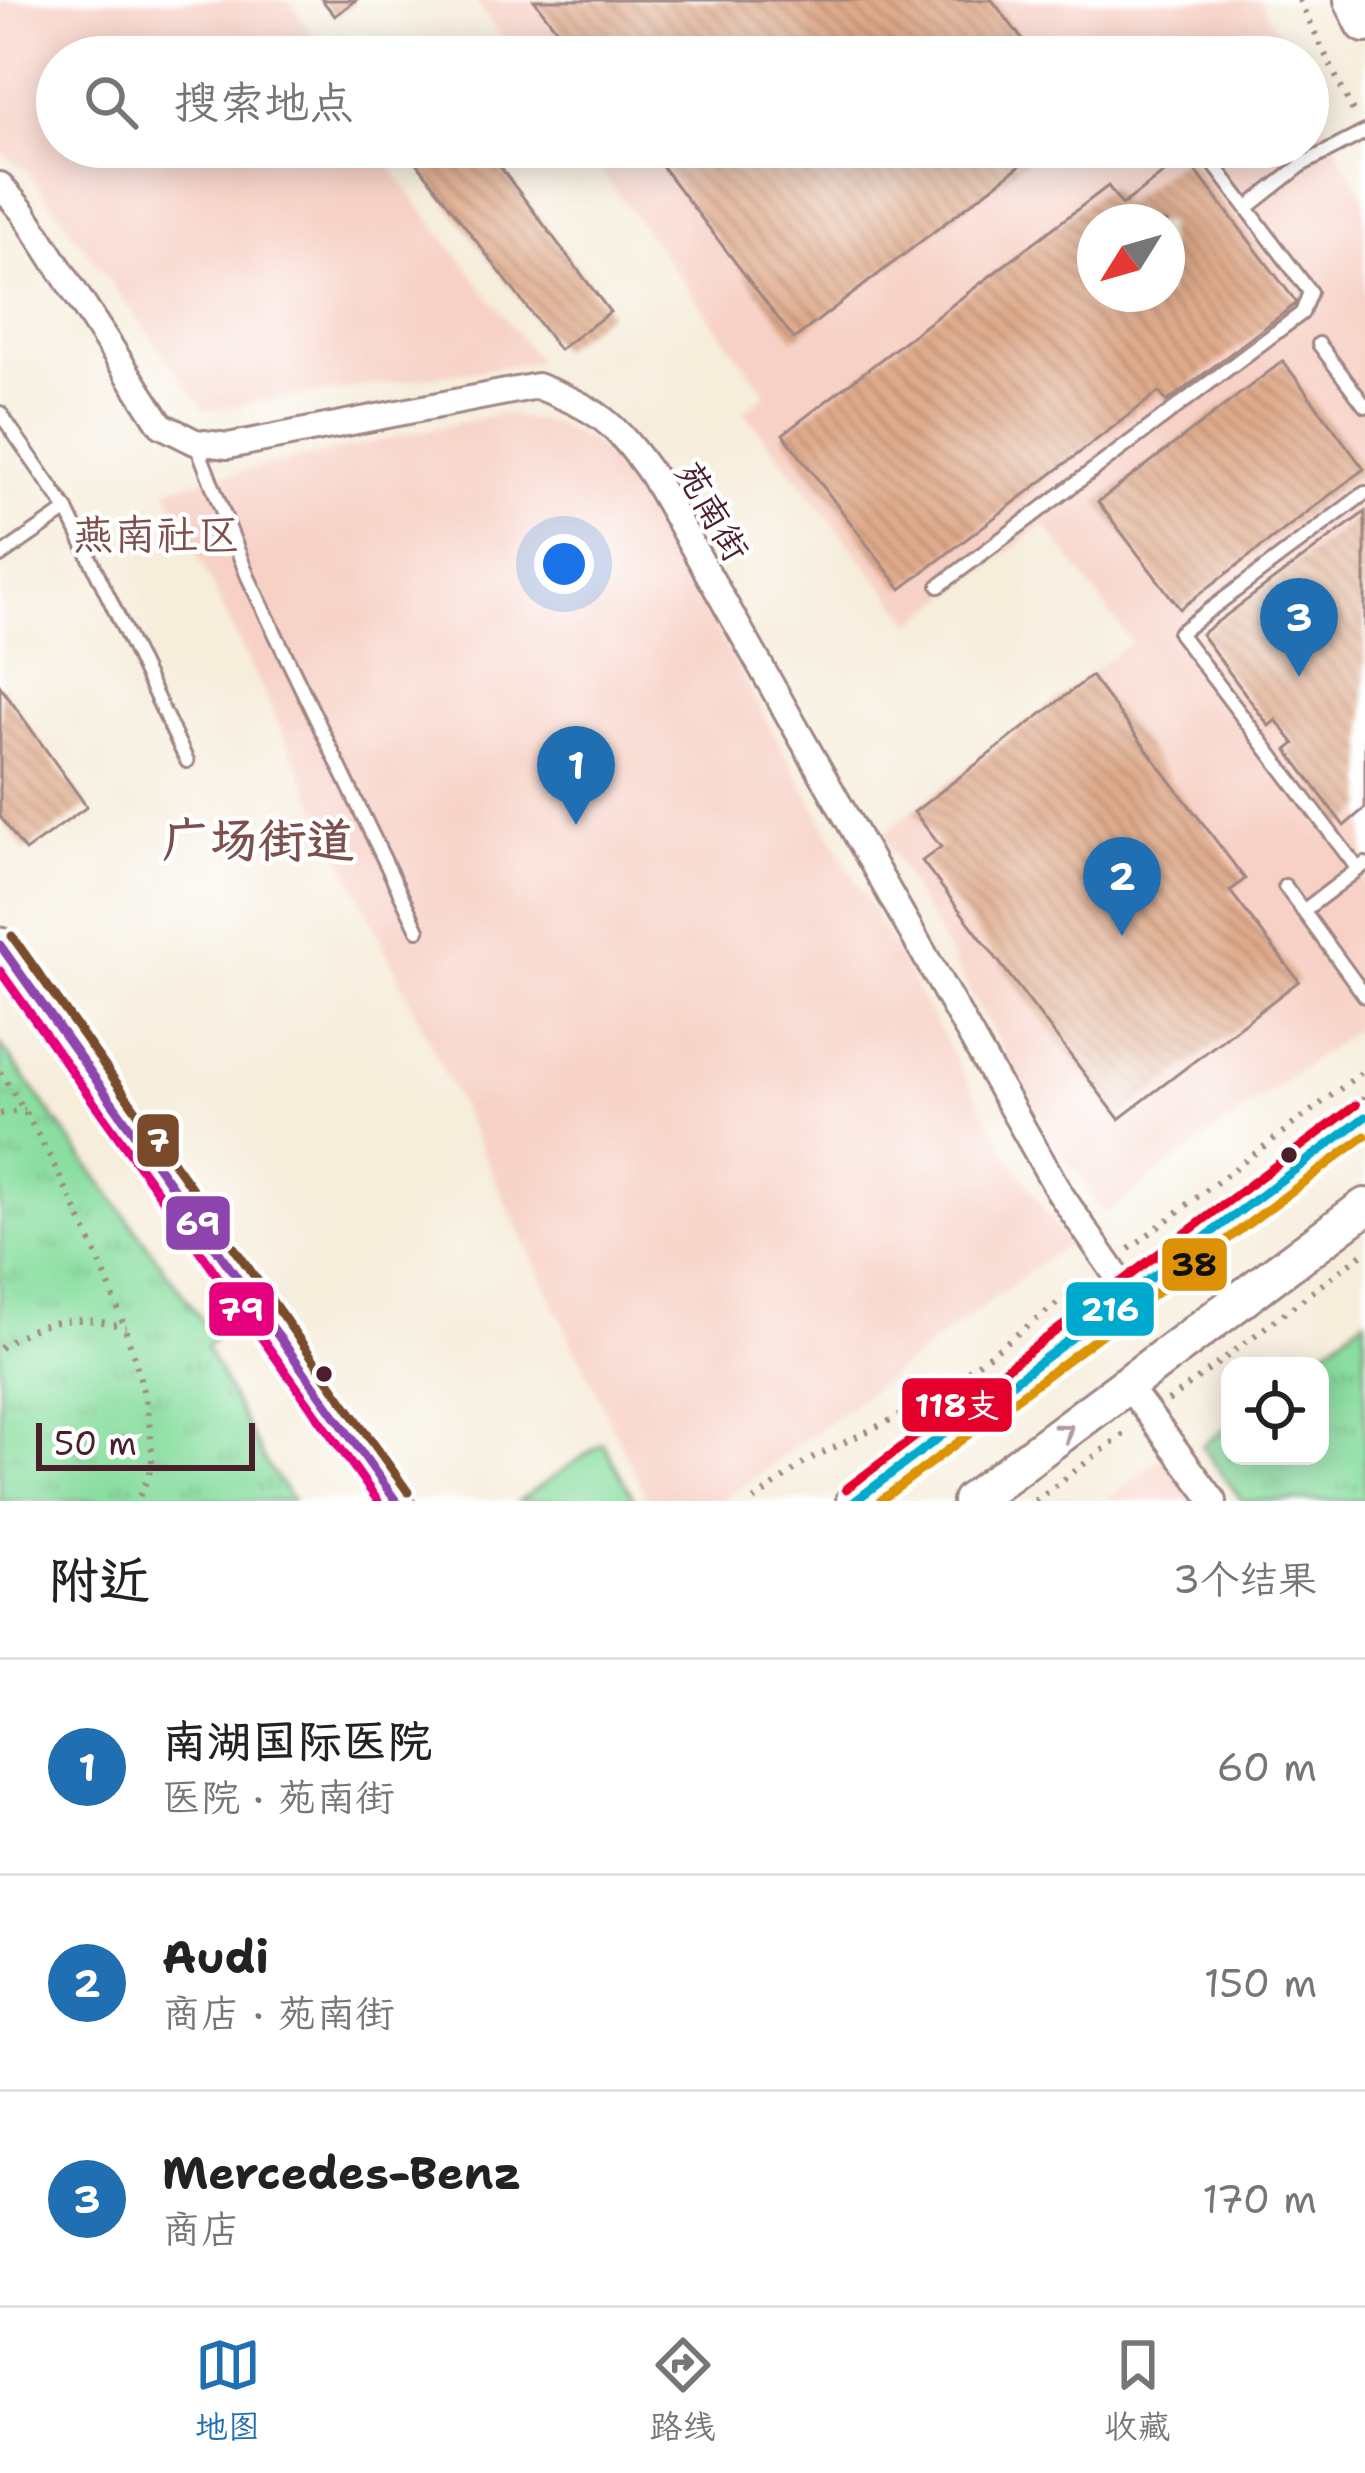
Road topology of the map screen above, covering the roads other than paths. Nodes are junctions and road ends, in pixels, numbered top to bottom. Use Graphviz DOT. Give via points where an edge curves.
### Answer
graph roads {
  1 [pos="1353,0"];
  2 [pos="1365,24"];
  3 [pos="1365,135"];
  4 [pos="1329,152"];
  5 [pos="1217,168"];
  6 [pos="1298,168"];
  7 [pos="0,185"];
  8 [pos="1247,208"];
  9 [pos="1319,344"];
  10 [pos="1364,404"];
  11 [pos="0,413"];
  12 [pos="195,442"];
  13 [pos="1365,493"];
  14 [pos="67,510"];
  15 [pos="0,556"];
  16 [pos="939,586"];
  17 [pos="187,761"];
  18 [pos="1362,867"];
  19 [pos="1285,886"];
  20 [pos="1303,911"];
  21 [pos="418,930"];
  22 [pos="0,945"];
  23 [pos="1365,996"];
  24 [pos="1365,1117"];
  25 [pos="1354,1218"];
  26 [pos="1119,1279"];
  27 [pos="1127,1385"];
  28 [pos="396,1501"];
  29 [pos="855,1501"];
  30 [pos="971,1501"];
  31 [pos="1214,1501"];
  1 -- 2 [label="main road"];
  3 -- 4 [label="lane"];
  5 -- 8 [label="lane"];
  6 -- 8 [label="lane"];
  7 -- 12 [label="street" via="161,425"];
  8 -- 16 [label="lane" via="1310,292 1302,313"];
  9 -- 10 [label="lane"];
  11 -- 14 [label="lane"];
  12 -- 21 [label="lane" via="248,577"];
  12 -- 26 [label="street, 苑南街" via="228,446 537,386 586,404 622,433 1061,1195"];
  13 -- 18 [label="lane" via="1179,633"];
  14 -- 15 [label="lane"];
  14 -- 17 [label="lane"];
  18 -- 20 [label="lane"];
  19 -- 20 [label="lane"];
  20 -- 23 [label="lane"];
  22 -- 28 [label="street"];
  24 -- 26 [label="main road"];
  25 -- 27 [label="main road"];
  26 -- 29 [label="main road"];
  30 -- 27 [label="main road, one-way"];
  27 -- 31 [label="street"];
}
